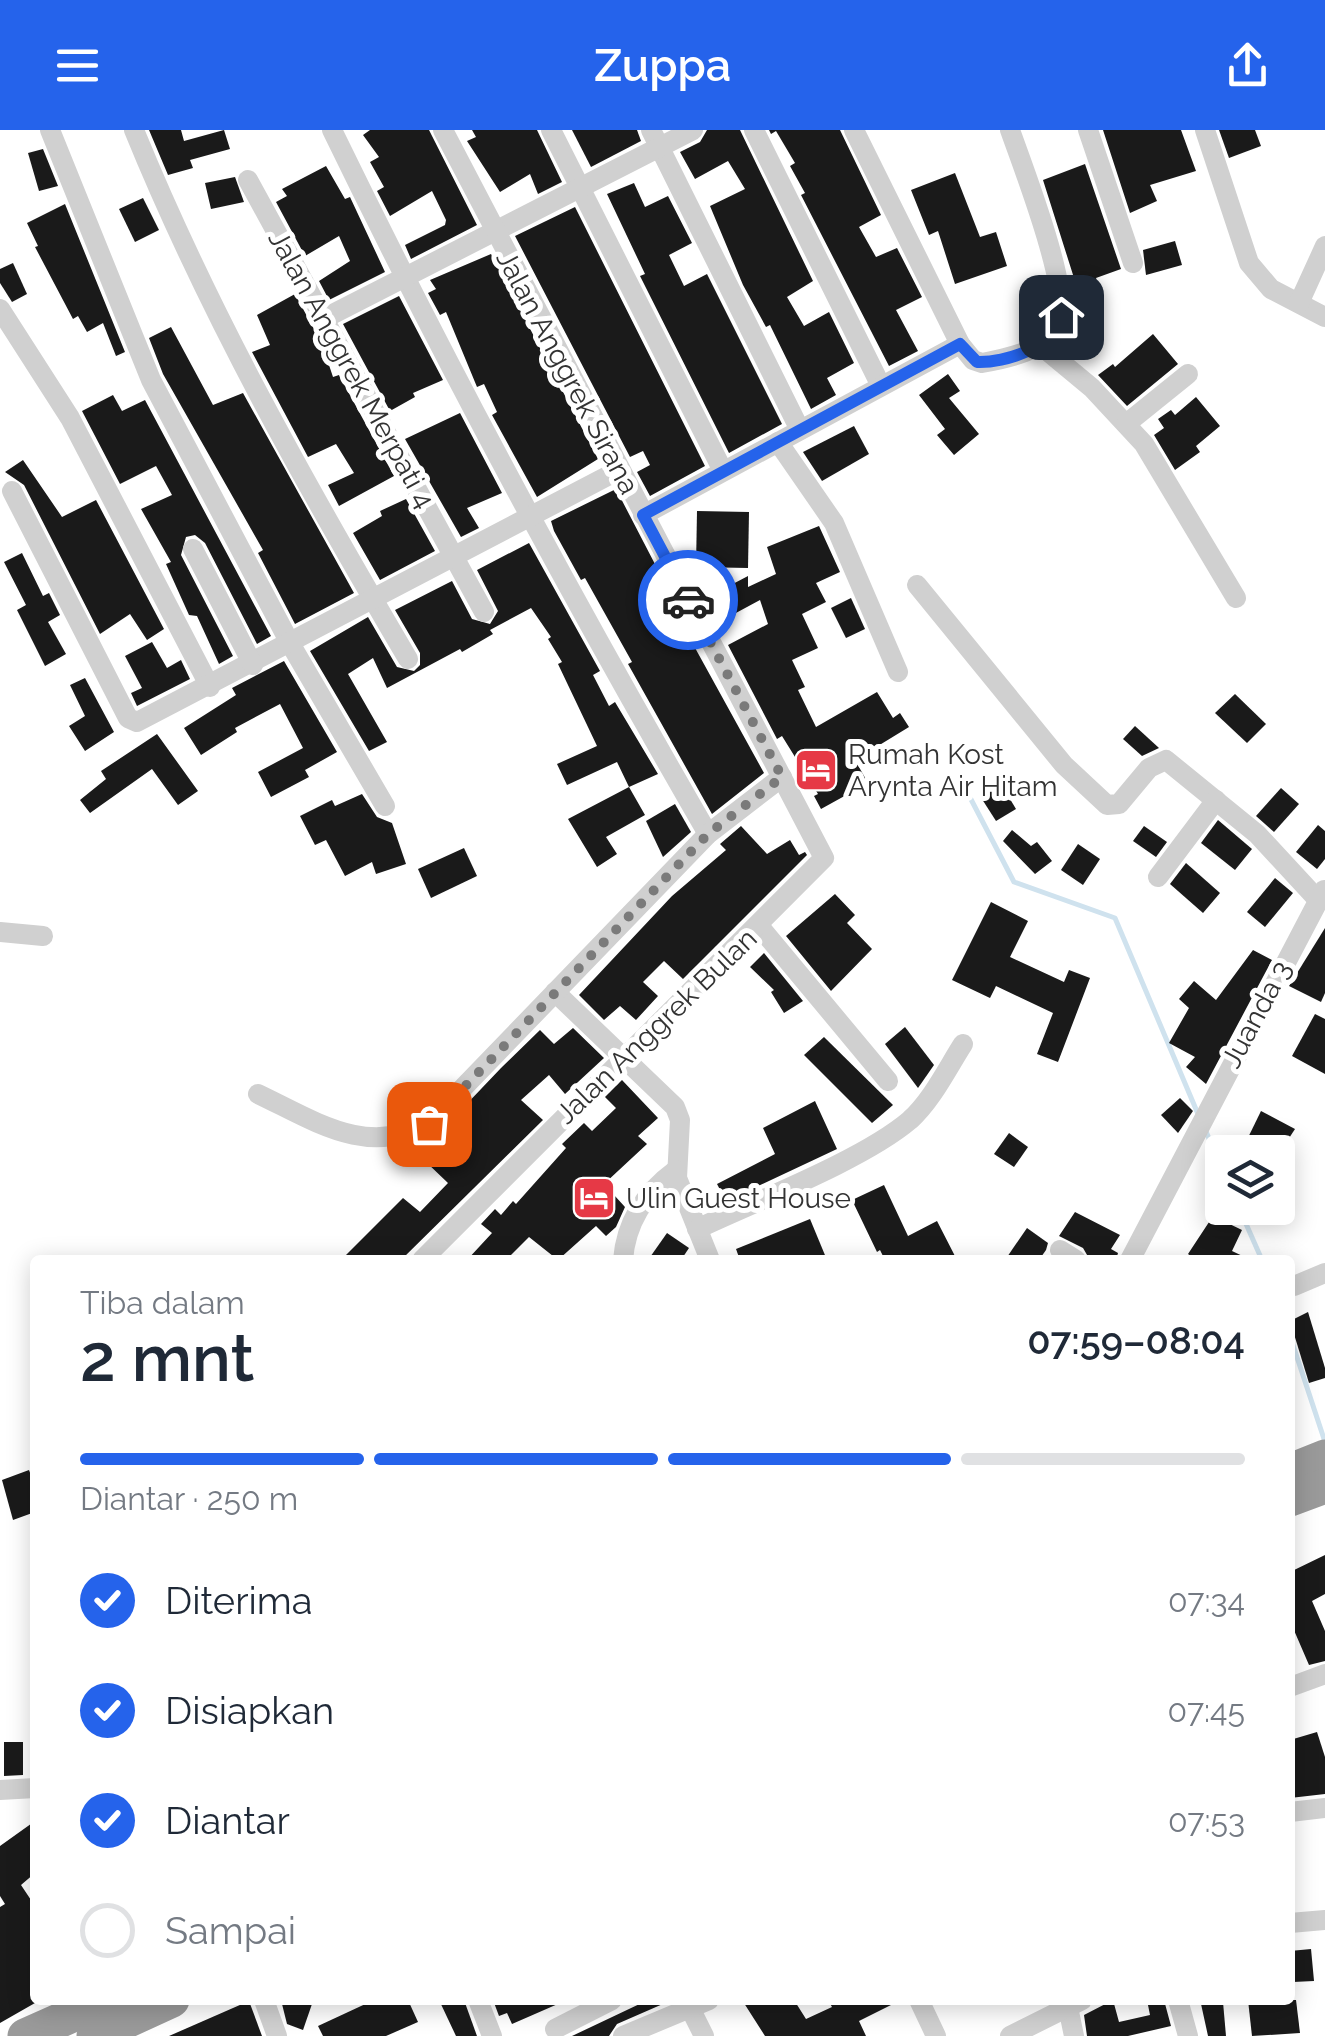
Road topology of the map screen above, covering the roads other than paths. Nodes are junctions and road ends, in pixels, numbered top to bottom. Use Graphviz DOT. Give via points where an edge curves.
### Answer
graph roads {
  1 [pos="50,130"];
  2 [pos="134,130"];
  3 [pos="332,130"];
  4 [pos="443,130"];
  5 [pos="552,130"];
  6 [pos="693,130"];
  7 [pos="754,130"];
  8 [pos="854,130"];
  9 [pos="1010,130"];
  10 [pos="1088,130"];
  11 [pos="1205,130"];
  12 [pos="655,139"];
  13 [pos="248,180"];
  14 [pos="582,188"];
  15 [pos="494,232"];
  16 [pos="1325,246"];
  17 [pos="1133,263"];
  18 [pos="403,276"];
  19 [pos="1298,303"];
  20 [pos="0,309"];
  21 [pos="1325,317"];
  22 [pos="325,318"];
  23 [pos="1039,344"];
  24 [pos="967,352"];
  25 [pos="1188,374"];
  26 [pos="881,386"];
  27 [pos="1126,424"];
  28 [pos="800,430"];
  29 [pos="778,442"];
  30 [pos="619,470"];
  31 [pos="723,471"];
  32 [pos="12,492"];
  33 [pos="643,515"];
  34 [pos="533,516"];
  35 [pos="193,549"];
  36 [pos="455,558"];
  37 [pos="917,585"];
  38 [pos="1236,598"];
  39 [pos="374,601"];
  40 [pos="484,612"];
  41 [pos="291,645"];
  42 [pos="408,659"];
  43 [pos="254,665"];
  44 [pos="898,672"];
  45 [pos="210,687"];
  46 [pos="782,777"];
  47 [pos="1216,800"];
  48 [pos="385,806"];
  49 [pos="708,834"];
  50 [pos="1158,876"];
  51 [pos="1321,894"];
  52 [pos="759,926"];
  53 [pos="0,932"];
  54 [pos="43,936"];
  55 [pos="554,992"];
  56 [pos="962,1044"];
  57 [pos="622,1055"];
  58 [pos="888,1081"];
  59 [pos="258,1094"];
  60 [pos="676,1170"];
  61 [pos="697,1230"];
  62 [pos="427,1255"];
  63 [pos="624,1255"];
  64 [pos="708,1255"];
  65 [pos="1133,1255"];
  66 [pos="1325,1273"];
  67 [pos="1295,1286"];
  68 [pos="1325,1457"];
  69 [pos="1295,1469"];
  70 [pos="1325,1486"];
  71 [pos="1295,1497"];
  72 [pos="1325,1674"];
  73 [pos="1295,1685"];
  74 [pos="30,1788"];
  75 [pos="0,1790"];
  76 [pos="1325,1808"];
  77 [pos="1295,1811"];
  78 [pos="1325,1920"];
  79 [pos="1295,1923"];
  80 [pos="95,2005"];
  81 [pos="161,2005"];
  82 [pos="266,2005"];
  83 [pos="480,2005"];
  84 [pos="602,2005"];
  85 [pos="691,2005"];
  86 [pos="696,2005"];
  87 [pos="921,2005"];
  88 [pos="1071,2005"];
  89 [pos="1075,2005"];
  90 [pos="1179,2005"];
  91 [pos="554,2028"];
  92 [pos="24,2036"];
  93 [pos="94,2036"];
  94 [pos="277,2036"];
  95 [pos="492,2036"];
  96 [pos="623,2036"];
  97 [pos="704,2036"];
  98 [pos="936,2036"];
  99 [pos="1010,2036"];
  100 [pos="1074,2036"];
  101 [pos="1188,2036"];
  1 -- 41 [label="street" via="151,380"];
  2 -- 39 [label="street" via="173,223"];
  3 -- 18 [label="street"];
  4 -- 15 [label="street, Jalan Anggrek Sirana"];
  5 -- 14 [label="street"];
  6 -- 12 [label="street"];
  7 -- 26 [label="street"];
  8 -- 24 [label="street"];
  9 -- 23 [label="street" via="1061,296 1059,326"];
  10 -- 17 [label="street"];
  11 -- 19 [label="street" via="1250,263 1266,285"];
  12 -- 14 [label="street"];
  12 -- 28 [label="street"];
  13 -- 22 [label="street, Jalan Anggrek Merpati 4"];
  14 -- 15 [label="street"];
  14 -- 31 [label="street"];
  15 -- 18 [label="street"];
  15 -- 30 [label="street, Jalan Anggrek Sirana"];
  16 -- 19 [label="street"];
  18 -- 22 [label="street"];
  18 -- 34 [label="street"];
  19 -- 21 [label="street"];
  20 -- 45 [label="street" via="70,418"];
  22 -- 36 [label="street, Jalan Anggrek Merpati 4"];
  23 -- 24 [label="street" via="1000,359"];
  23 -- 27 [label="street"];
  24 -- 26 [label="street"];
  25 -- 27 [label="street"];
  26 -- 28 [label="street"];
  27 -- 38 [label="street"];
  28 -- 29 [label="street"];
  29 -- 31 [label="street"];
  29 -- 44 [label="street" via="834,523"];
  30 -- 33 [label="street, Jalan Anggrek Sirana"];
  30 -- 34 [label="street"];
  31 -- 33 [label="street"];
  32 -- 45 [label="street" via="128,718 142,722"];
  33 -- 46 [label="street, Jalan Anggrek Sirana"];
  34 -- 36 [label="street"];
  34 -- 49 [label="street"];
  35 -- 43 [label="street"];
  36 -- 39 [label="street"];
  36 -- 40 [label="street, Jalan Anggrek Merpati 4"];
  37 -- 47 [label="street" via="1064,765 1107,804 1119,804 1149,768 1166,760"];
  39 -- 41 [label="street"];
  39 -- 42 [label="street"];
  41 -- 43 [label="street"];
  41 -- 48 [label="street"];
  43 -- 45 [label="street"];
  46 -- 49 [label="street"];
  46 -- 52 [label="street, Jalan Anggrek Bulan" via="824,860"];
  47 -- 50 [label="street"];
  47 -- 51 [label="street"];
  49 -- 55 [label="street"];
  51 -- 65 [label="street, Juanda 3"];
  52 -- 57 [label="street, Jalan Anggrek Bulan"];
  52 -- 58 [label="street"];
  53 -- 54 [label="street"];
  55 -- 57 [label="street"];
  55 -- 59 [label="street" via="436,1118 403,1135 354,1138"];
  56 -- 61 [label="street" via="907,1122"];
  57 -- 60 [label="street" via="678,1113"];
  57 -- 62 [label="street, Jalan Anggrek Bulan"];
  60 -- 61 [label="street"];
  60 -- 63 [label="street" via="651,1188"];
  61 -- 64 [label="street"];
  66 -- 67 [label="street"];
  68 -- 69 [label="highway"];
  70 -- 71 [label="highway"];
  72 -- 73 [label="street"];
  74 -- 75 [label="street"];
  76 -- 77 [label="street"];
  78 -- 79 [label="street"];
  80 -- 92 [label="highway"];
  81 -- 93 [label="highway"];
  82 -- 94 [label="street"];
  83 -- 95 [label="street"];
  84 -- 91 [label="street"];
  85 -- 96 [label="street"];
  86 -- 97 [label="street"];
  87 -- 98 [label="street"];
  88 -- 99 [label="street"];
  89 -- 100 [label="street"];
  90 -- 101 [label="street"];
}
